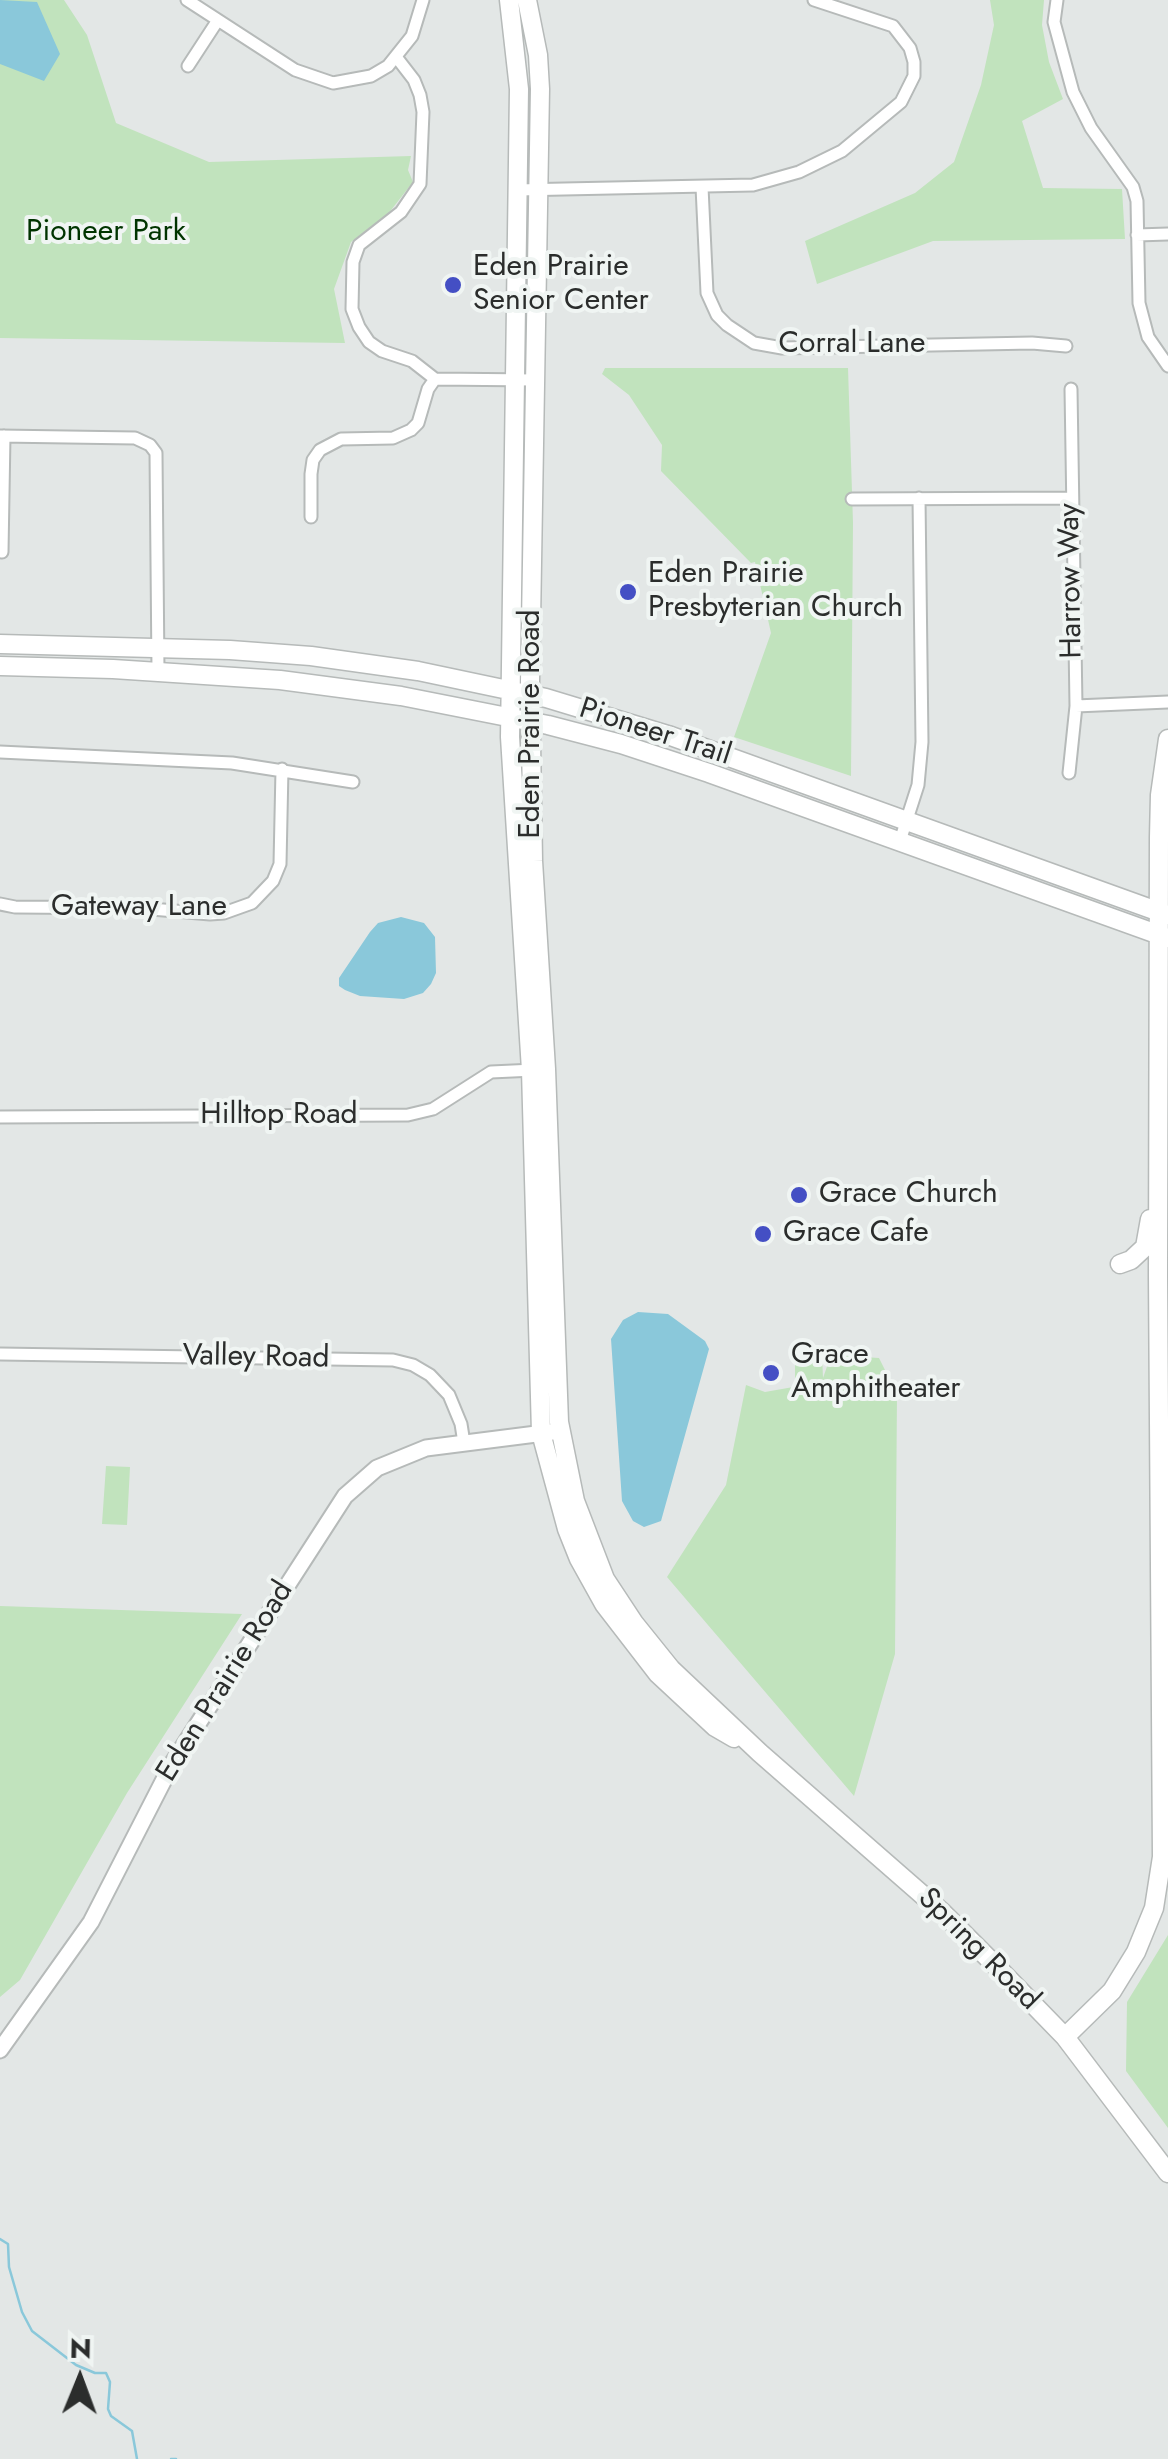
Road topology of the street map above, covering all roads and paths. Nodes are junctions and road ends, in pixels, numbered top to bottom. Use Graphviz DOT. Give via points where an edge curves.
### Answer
graph roads {
  1 [pos="187,0"];
  2 [pos="423,0"];
  3 [pos="509,0"];
  4 [pos="527,0"];
  5 [pos="814,0"];
  6 [pos="1057,0"];
  7 [pos="218,20"];
  8 [pos="396,58"];
  9 [pos="188,66"];
  10 [pos="702,187"];
  11 [pos="518,190"];
  12 [pos="540,190"];
  13 [pos="1138,234"];
  14 [pos="1168,234"];
  15 [pos="1066,346"];
  16 [pos="1168,366"];
  17 [pos="435,380"];
  18 [pos="513,380"];
  19 [pos="535,380"];
  20 [pos="1071,388"];
  21 [pos="2,436"];
  22 [pos="919,498"];
  23 [pos="1071,498"];
  24 [pos="852,499"];
  25 [pos="311,518"];
  26 [pos="2,552"];
  27 [pos="0,644"];
  28 [pos="158,648"];
  29 [pos="0,666"];
  30 [pos="158,671"];
  31 [pos="510,690"];
  32 [pos="530,695"];
  33 [pos="1168,702"];
  34 [pos="1076,706"];
  35 [pos="510,717"];
  36 [pos="530,722"];
  37 [pos="1168,739"];
  38 [pos="0,752"];
  39 [pos="282,769"];
  40 [pos="1069,774"];
  41 [pos="353,782"];
  42 [pos="906,821"];
  43 [pos="1164,837"];
  44 [pos="900,842"];
  45 [pos="0,904"];
  46 [pos="1164,914"];
  47 [pos="1164,937"];
  48 [pos="539,1070"];
  49 [pos="0,1117"];
  50 [pos="1158,1179"];
  51 [pos="1120,1264"];
  52 [pos="0,1354"];
  53 [pos="550,1432"];
  54 [pos="464,1443"];
  55 [pos="1065,2038"];
  56 [pos="0,2050"];
  57 [pos="1168,2173"];
  1 -- 7 [label="street"];
  2 -- 8 [label="street" via="412,36"];
  3 -- 11 [label="main road, Eden Prairie Road" via="518,67"];
  4 -- 12 [label="main road, Eden Prairie Road" via="538,55"];
  5 -- 10 [label="street" via="893,26 910,48 909,90 860,138 813,165 765,183"];
  6 -- 13 [label="street" via="1054,22 1066,74 1091,128 1133,187"];
  7 -- 8 [label="street" via="295,70 333,83 371,76"];
  7 -- 9 [label="street"];
  8 -- 17 [label="street" via="420,95 420,184 401,212 359,245 352,310 370,342"];
  10 -- 12 [label="street"];
  10 -- 15 [label="street, Corral Lane" via="707,293 727,326 754,342 782,348"];
  11 -- 12 [label="street"];
  11 -- 18 [label="main road, Eden Prairie Road"];
  12 -- 19 [label="main road, Eden Prairie Road"];
  13 -- 14 [label="street"];
  13 -- 16 [label="street" via="1138,303 1148,337"];
  17 -- 18 [label="street"];
  17 -- 25 [label="street" via="411,430 393,438 341,440 320,450 311,474"];
  18 -- 19 [label="street"];
  18 -- 31 [label="main road, Eden Prairie Road"];
  19 -- 32 [label="main road, Eden Prairie Road"];
  20 -- 23 [label="street, Harrow Way"];
  21 -- 26 [label="street"];
  21 -- 28 [label="street" via="155,441"];
  22 -- 23 [label="street"];
  22 -- 24 [label="street"];
  22 -- 42 [label="street" via="922,742"];
  23 -- 34 [label="street, Harrow Way"];
  27 -- 28 [label="main road, Pioneer Trail"];
  28 -- 30 [label="street"];
  28 -- 31 [label="main road, Pioneer Trail" via="311,656"];
  29 -- 30 [label="main road, Pioneer Trail"];
  30 -- 35 [label="main road, Pioneer Trail" via="326,685"];
  31 -- 32 [label="main road, Pioneer Trail"];
  31 -- 35 [label="main road, Eden Prairie Road"];
  32 -- 36 [label="main road, Eden Prairie Road"];
  32 -- 42 [label="main road, Pioneer Trail" via="668,735"];
  33 -- 34 [label="street"];
  34 -- 40 [label="street, Harrow Way"];
  35 -- 36 [label="main road, Pioneer Trail"];
  35 -- 48 [label="main road, Eden Prairie Road"];
  36 -- 44 [label="main road, Pioneer Trail" via="664,758"];
  36 -- 48 [label="main road, Eden Prairie Road"];
  37 -- 43 [label="main road" via="1160,795"];
  38 -- 39 [label="street"];
  39 -- 41 [label="street"];
  39 -- 45 [label="street, Gateway Lane" via="280,864 252,903 210,914"];
  42 -- 44 [label="street"];
  42 -- 46 [label="main road, Pioneer Trail"];
  43 -- 46 [label="main road"];
  44 -- 47 [label="main road, Pioneer Trail"];
  46 -- 47 [label="main road"];
  47 -- 50 [label="main road"];
  48 -- 49 [label="street, Hilltop Road" via="491,1072 433,1109 408,1115"];
  48 -- 53 [label="main road, Eden Prairie Road"];
  50 -- 51 [label="main road" via="1145,1247"];
  50 -- 55 [label="main road" via="1162,1857 1154,1908 1136,1952 1112,1991"];
  52 -- 54 [label="street, Valley Road" via="393,1360 430,1374 449,1395"];
  53 -- 54 [label="street, Eden Prairie Road"];
  53 -- 55 [label="main road, Spring Road" via="559,1504 579,1560 648,1663 942,1912"];
  54 -- 56 [label="street, Eden Prairie Road" via="396,1458 345,1496 172,1764 91,1922"];
  55 -- 57 [label="main road, Spring Road"];
}
